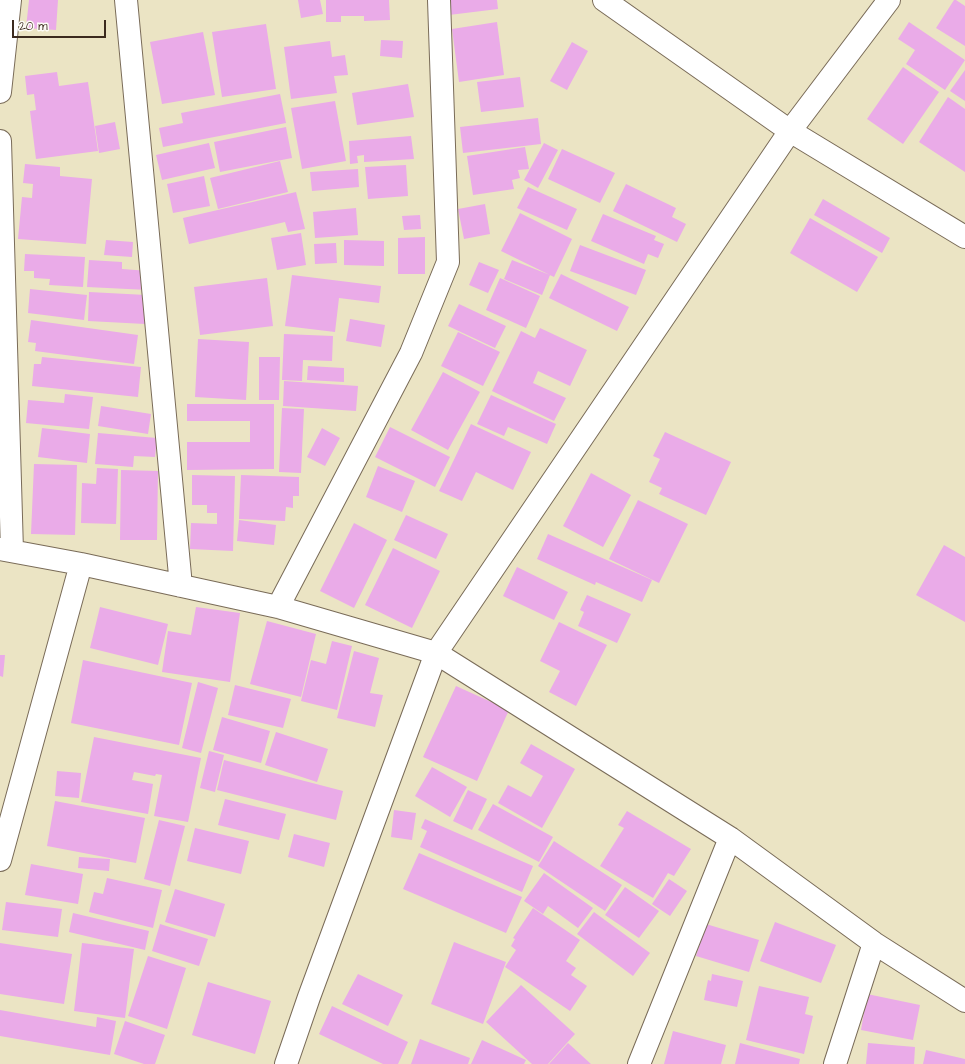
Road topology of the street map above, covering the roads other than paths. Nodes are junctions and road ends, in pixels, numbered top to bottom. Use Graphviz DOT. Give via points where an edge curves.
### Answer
graph roads {
  1 [pos="10,0"];
  2 [pos="126,0"];
  3 [pos="439,0"];
  4 [pos="604,0"];
  5 [pos="889,0"];
  6 [pos="0,92"];
  7 [pos="790,131"];
  8 [pos="0,141"];
  9 [pos="965,236"];
  10 [pos="6,550"];
  11 [pos="81,564"];
  12 [pos="181,586"];
  13 [pos="278,606"];
  14 [pos="436,653"];
  15 [pos="730,838"];
  16 [pos="0,860"];
  17 [pos="874,943"];
  18 [pos="965,1001"];
  19 [pos="286,1064"];
  20 [pos="640,1064"];
  21 [pos="836,1064"];
  1 -- 6 [label="street"];
  2 -- 12 [label="street"];
  3 -- 13 [label="street" via="448,262 411,353"];
  4 -- 7 [label="street"];
  5 -- 7 [label="street"];
  7 -- 9 [label="street"];
  7 -- 14 [label="street"];
  8 -- 10 [label="street"];
  10 -- 11 [label="street"];
  11 -- 12 [label="street"];
  11 -- 16 [label="street"];
  12 -- 13 [label="street"];
  13 -- 14 [label="street"];
  14 -- 15 [label="street"];
  14 -- 19 [label="street"];
  15 -- 17 [label="street"];
  15 -- 20 [label="street"];
  17 -- 18 [label="street"];
  17 -- 21 [label="street"];
}
